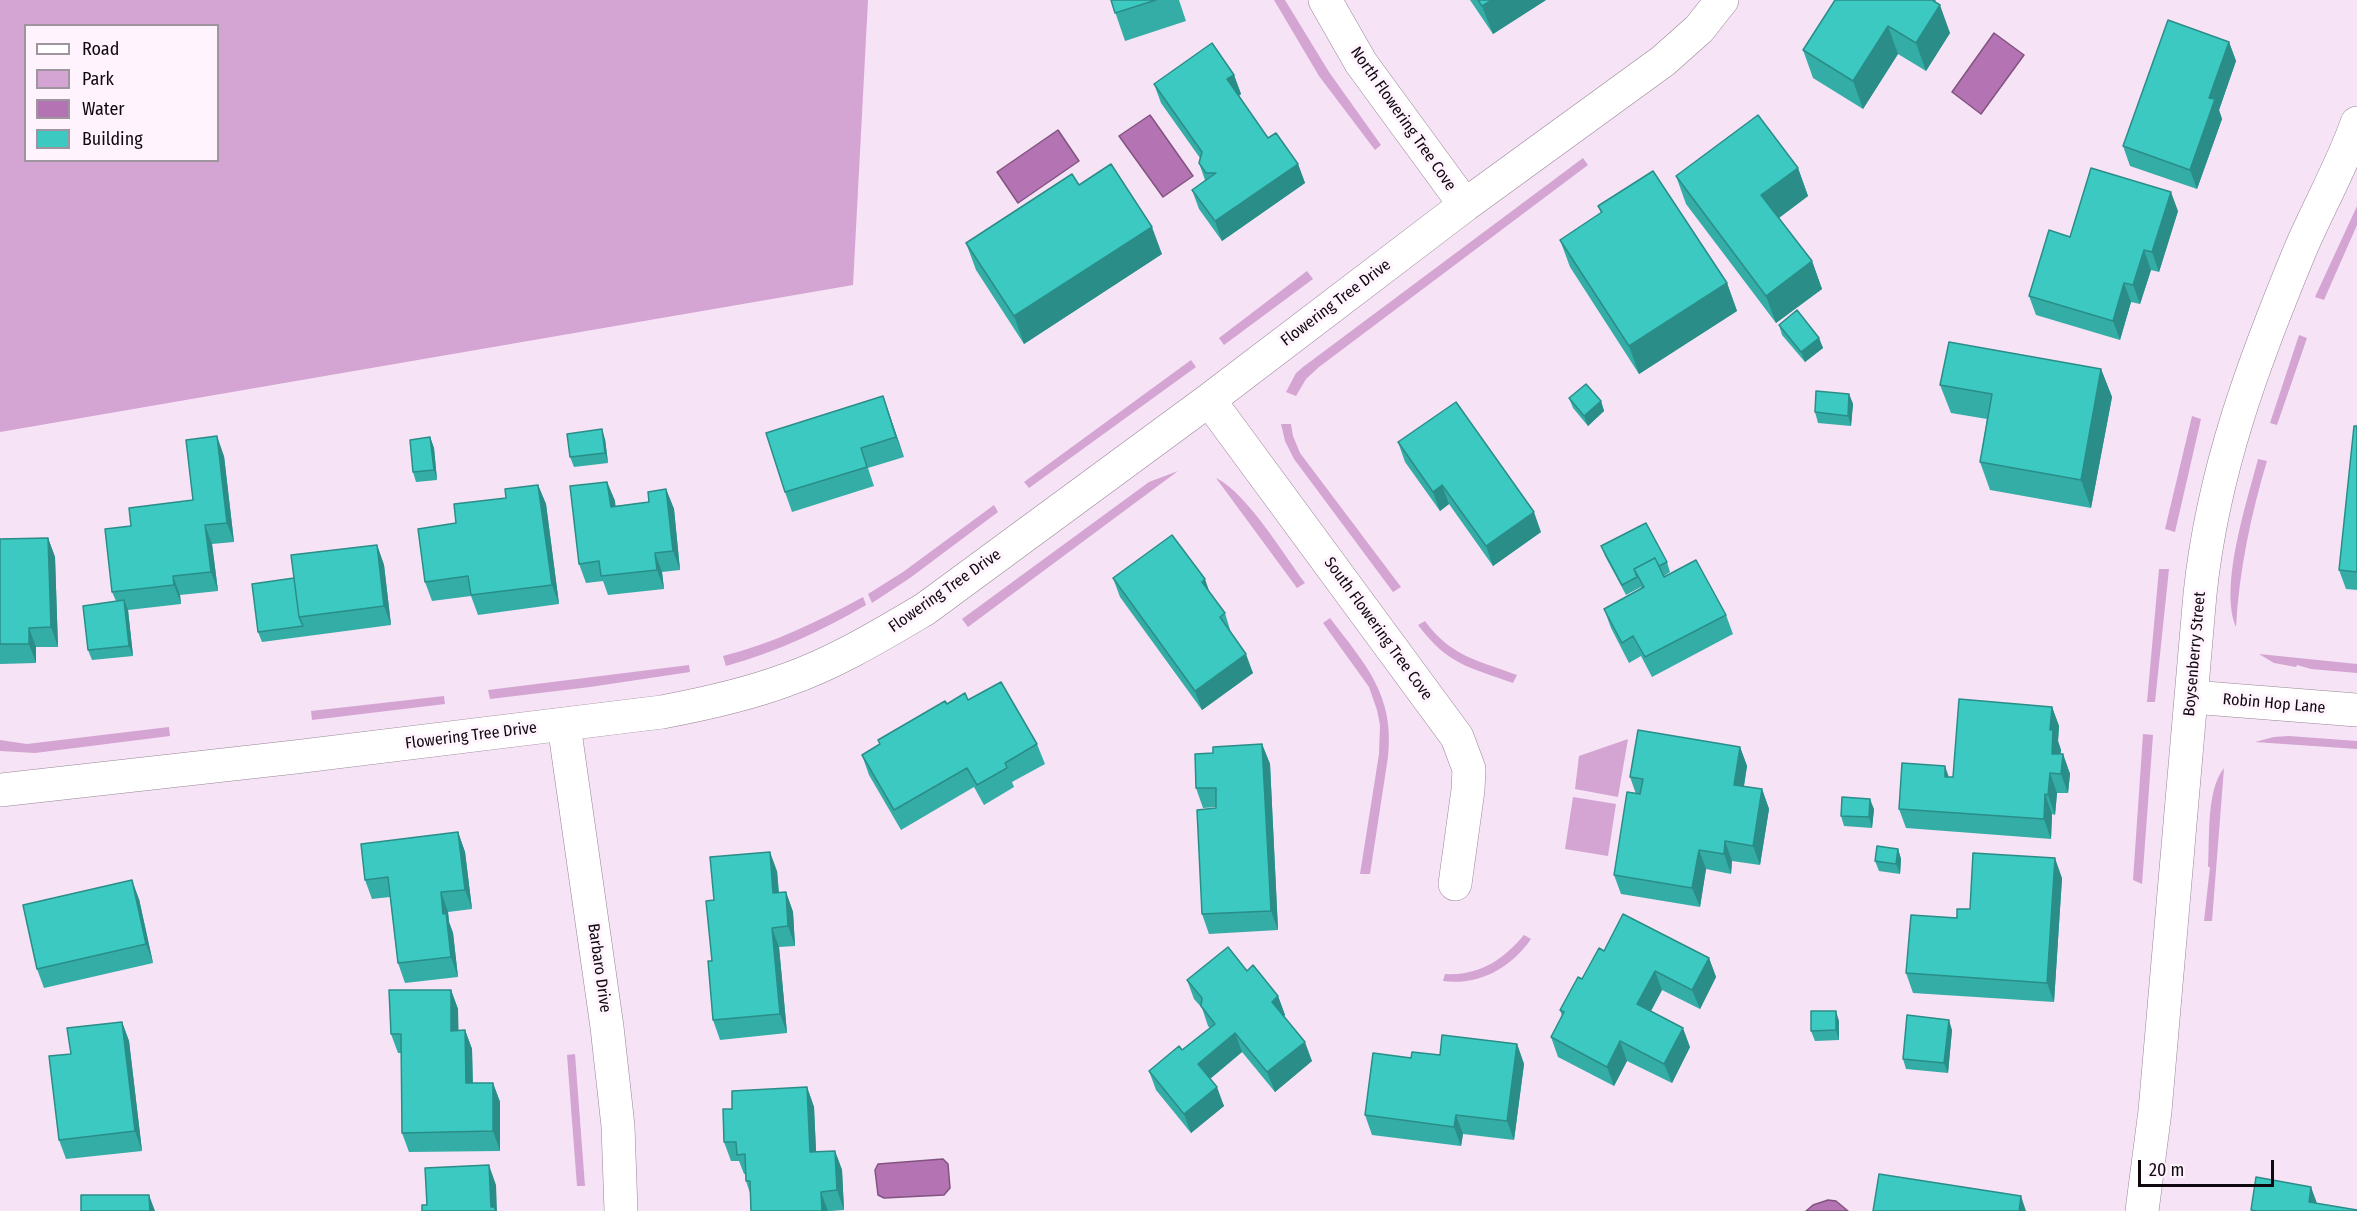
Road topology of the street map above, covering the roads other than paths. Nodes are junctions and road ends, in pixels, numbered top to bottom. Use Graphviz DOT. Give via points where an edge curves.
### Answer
graph roads {
  1 [pos="1326,0"];
  2 [pos="1722,0"];
  3 [pos="2357,123"];
  4 [pos="1465,205"];
  5 [pos="1209,400"];
  6 [pos="2192,697"];
  7 [pos="2357,710"];
  8 [pos="564,725"];
  9 [pos="0,790"];
  10 [pos="1455,884"];
  11 [pos="621,1211"];
  12 [pos="2142,1211"];
  1 -- 4 [label="street, North Flowering Tree Cove" via="1361,63"];
  2 -- 4 [label="street, Flowering Tree Drive" via="1699,29 1663,62"];
  3 -- 6 [label="street, Boysenberry Street" via="2298,257 2231,432 2204,558"];
  4 -- 5 [label="street, Flowering Tree Drive"];
  5 -- 8 [label="street, Flowering Tree Drive" via="925,609 880,636 789,679 754,691 662,712"];
  5 -- 10 [label="street, South Flowering Tree Cove" via="1457,737 1469,769"];
  6 -- 7 [label="street, Robin Hop Lane"];
  6 -- 12 [label="street, Boysenberry Street" via="2155,1111"];
  8 -- 9 [label="street, Flowering Tree Drive"];
  8 -- 11 [label="street, Barbaro Drive" via="607,1027 618,1126"];
}
